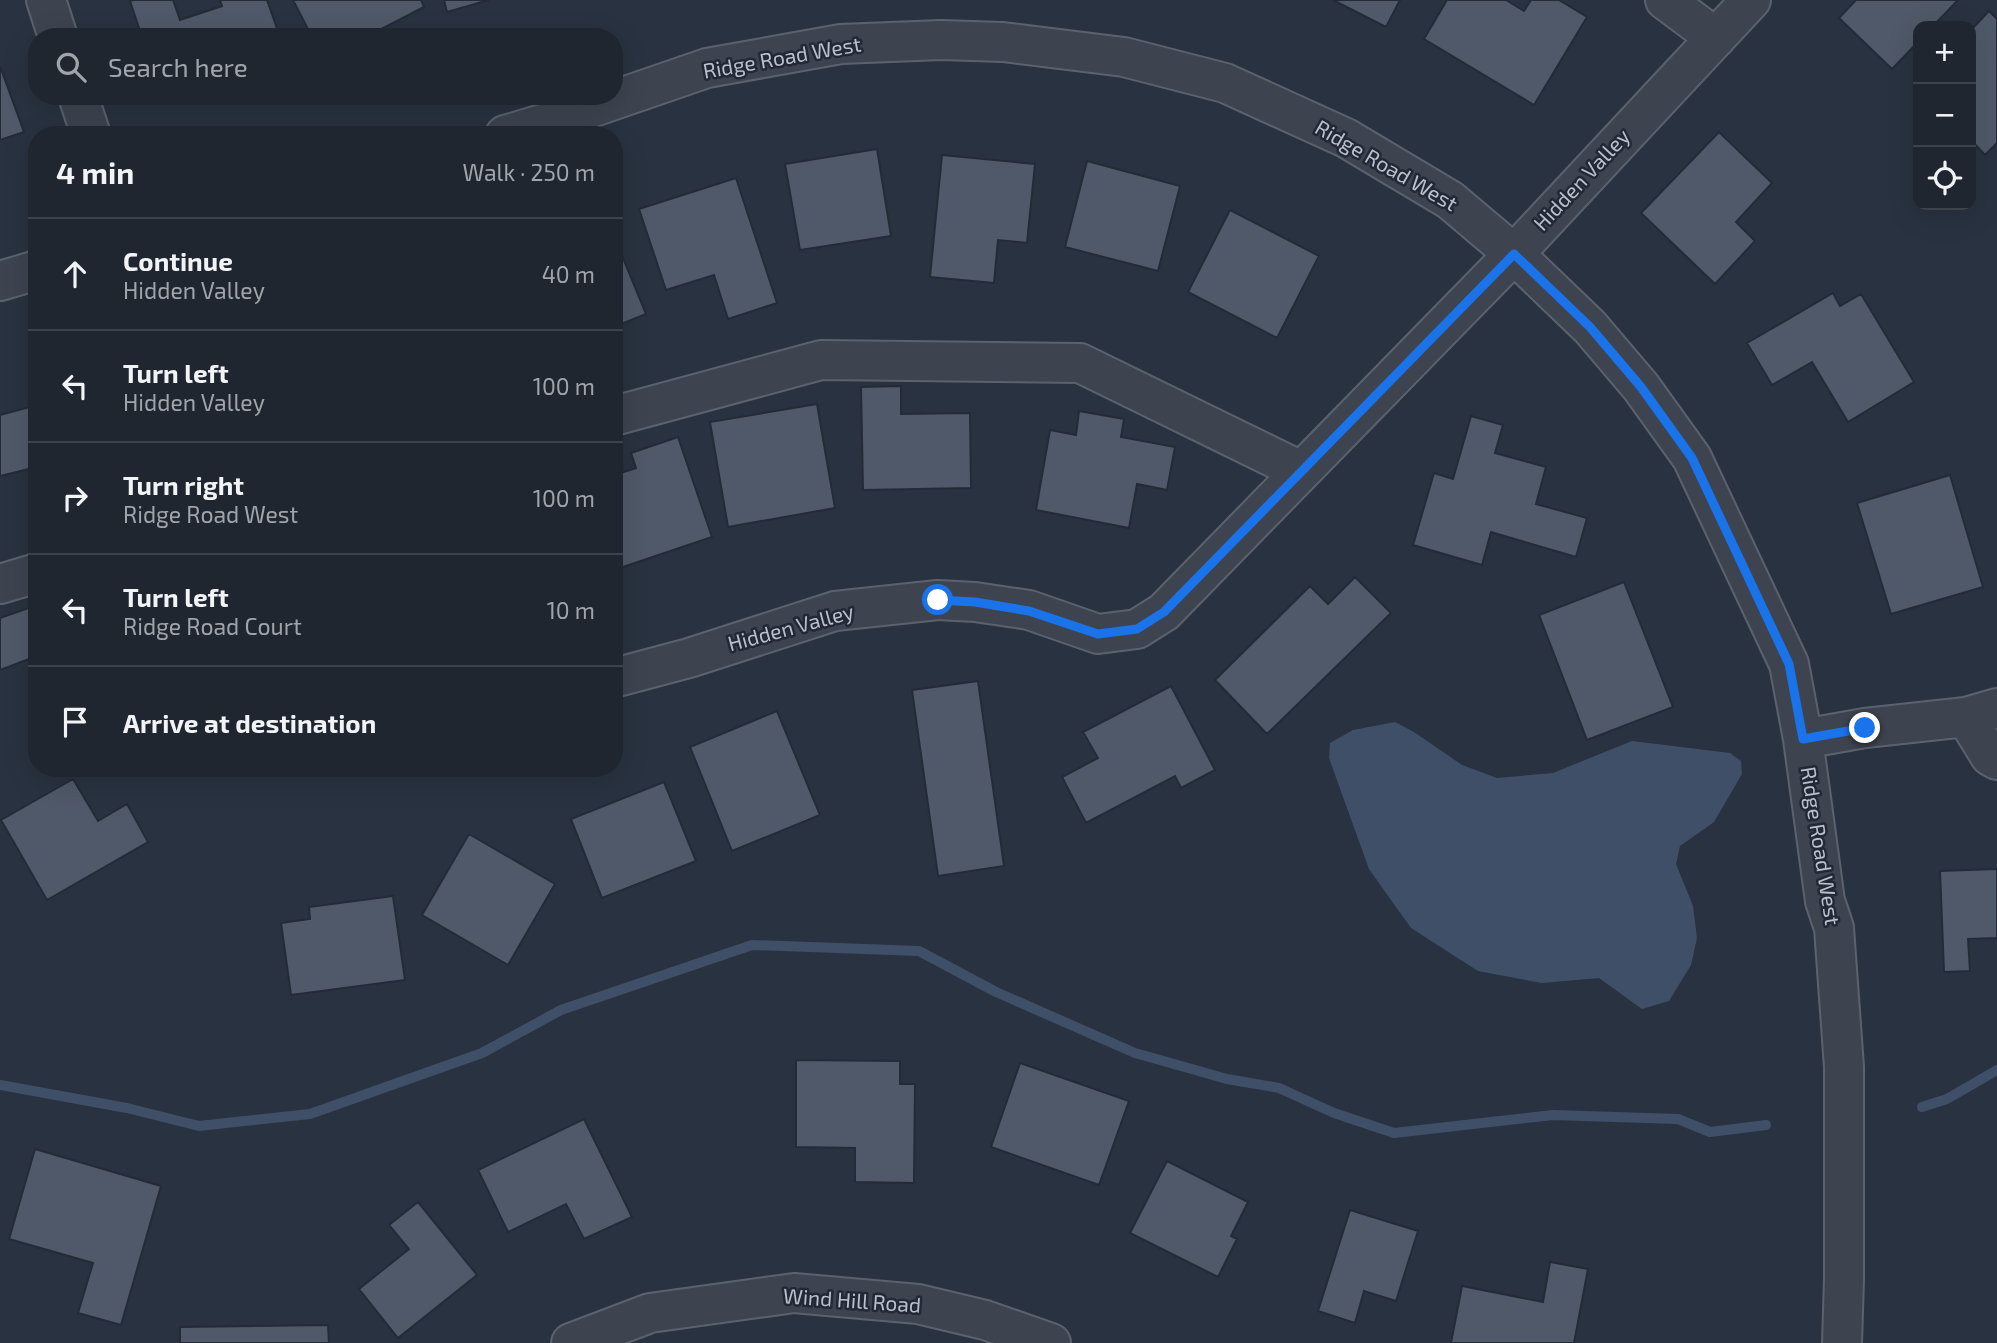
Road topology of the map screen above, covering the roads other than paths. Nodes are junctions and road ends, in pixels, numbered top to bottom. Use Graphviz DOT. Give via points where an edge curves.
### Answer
graph roads {
  1 [pos="46,0"];
  2 [pos="1665,0"];
  3 [pos="1751,0"];
  4 [pos="55,28"];
  5 [pos="1716,38"];
  6 [pos="623,97"];
  7 [pos="81,105"];
  8 [pos="600,105"];
  9 [pos="88,126"];
  10 [pos="536,126"];
  11 [pos="1514,254"];
  12 [pos="28,273"];
  13 [pos="0,281"];
  14 [pos="623,414"];
  15 [pos="1301,471"];
  16 [pos="28,576"];
  17 [pos="0,584"];
  18 [pos="623,676"];
  19 [pos="1982,713"];
  20 [pos="1803,739"];
  21 [pos="1997,760"];
  22 [pos="571,1343"];
  23 [pos="1051,1343"];
  24 [pos="1842,1343"];
  1 -- 4 [label="street"];
  2 -- 5 [label="street"];
  3 -- 5 [label="street, Hidden Valley"];
  5 -- 11 [label="street, Hidden Valley"];
  6 -- 11 [label="street, Ridge Road West" via="707,68 841,44 1003,42 1124,57 1225,83 1357,145 1450,200"];
  7 -- 9 [label="street"];
  8 -- 10 [label="street, Ridge Road West"];
  11 -- 15 [label="street, Hidden Valley"];
  11 -- 20 [label="street, Ridge Road West" via="1590,327 1692,458 1789,664"];
  12 -- 13 [label="street"];
  14 -- 15 [label="street" via="821,360 1080,363"];
  15 -- 18 [label="street, Hidden Valley" via="1164,612 1137,629 1098,634 1029,611 938,600 835,611"];
  16 -- 17 [label="street"];
  19 -- 20 [label="street"];
  19 -- 21 [label="street" via="1990,755"];
  20 -- 24 [label="street, Ridge Road West" via="1825,901 1834,928 1844,1067"];
  22 -- 23 [label="street, Wind Hill Road" via="650,1312 794,1293 918,1304"];
}
